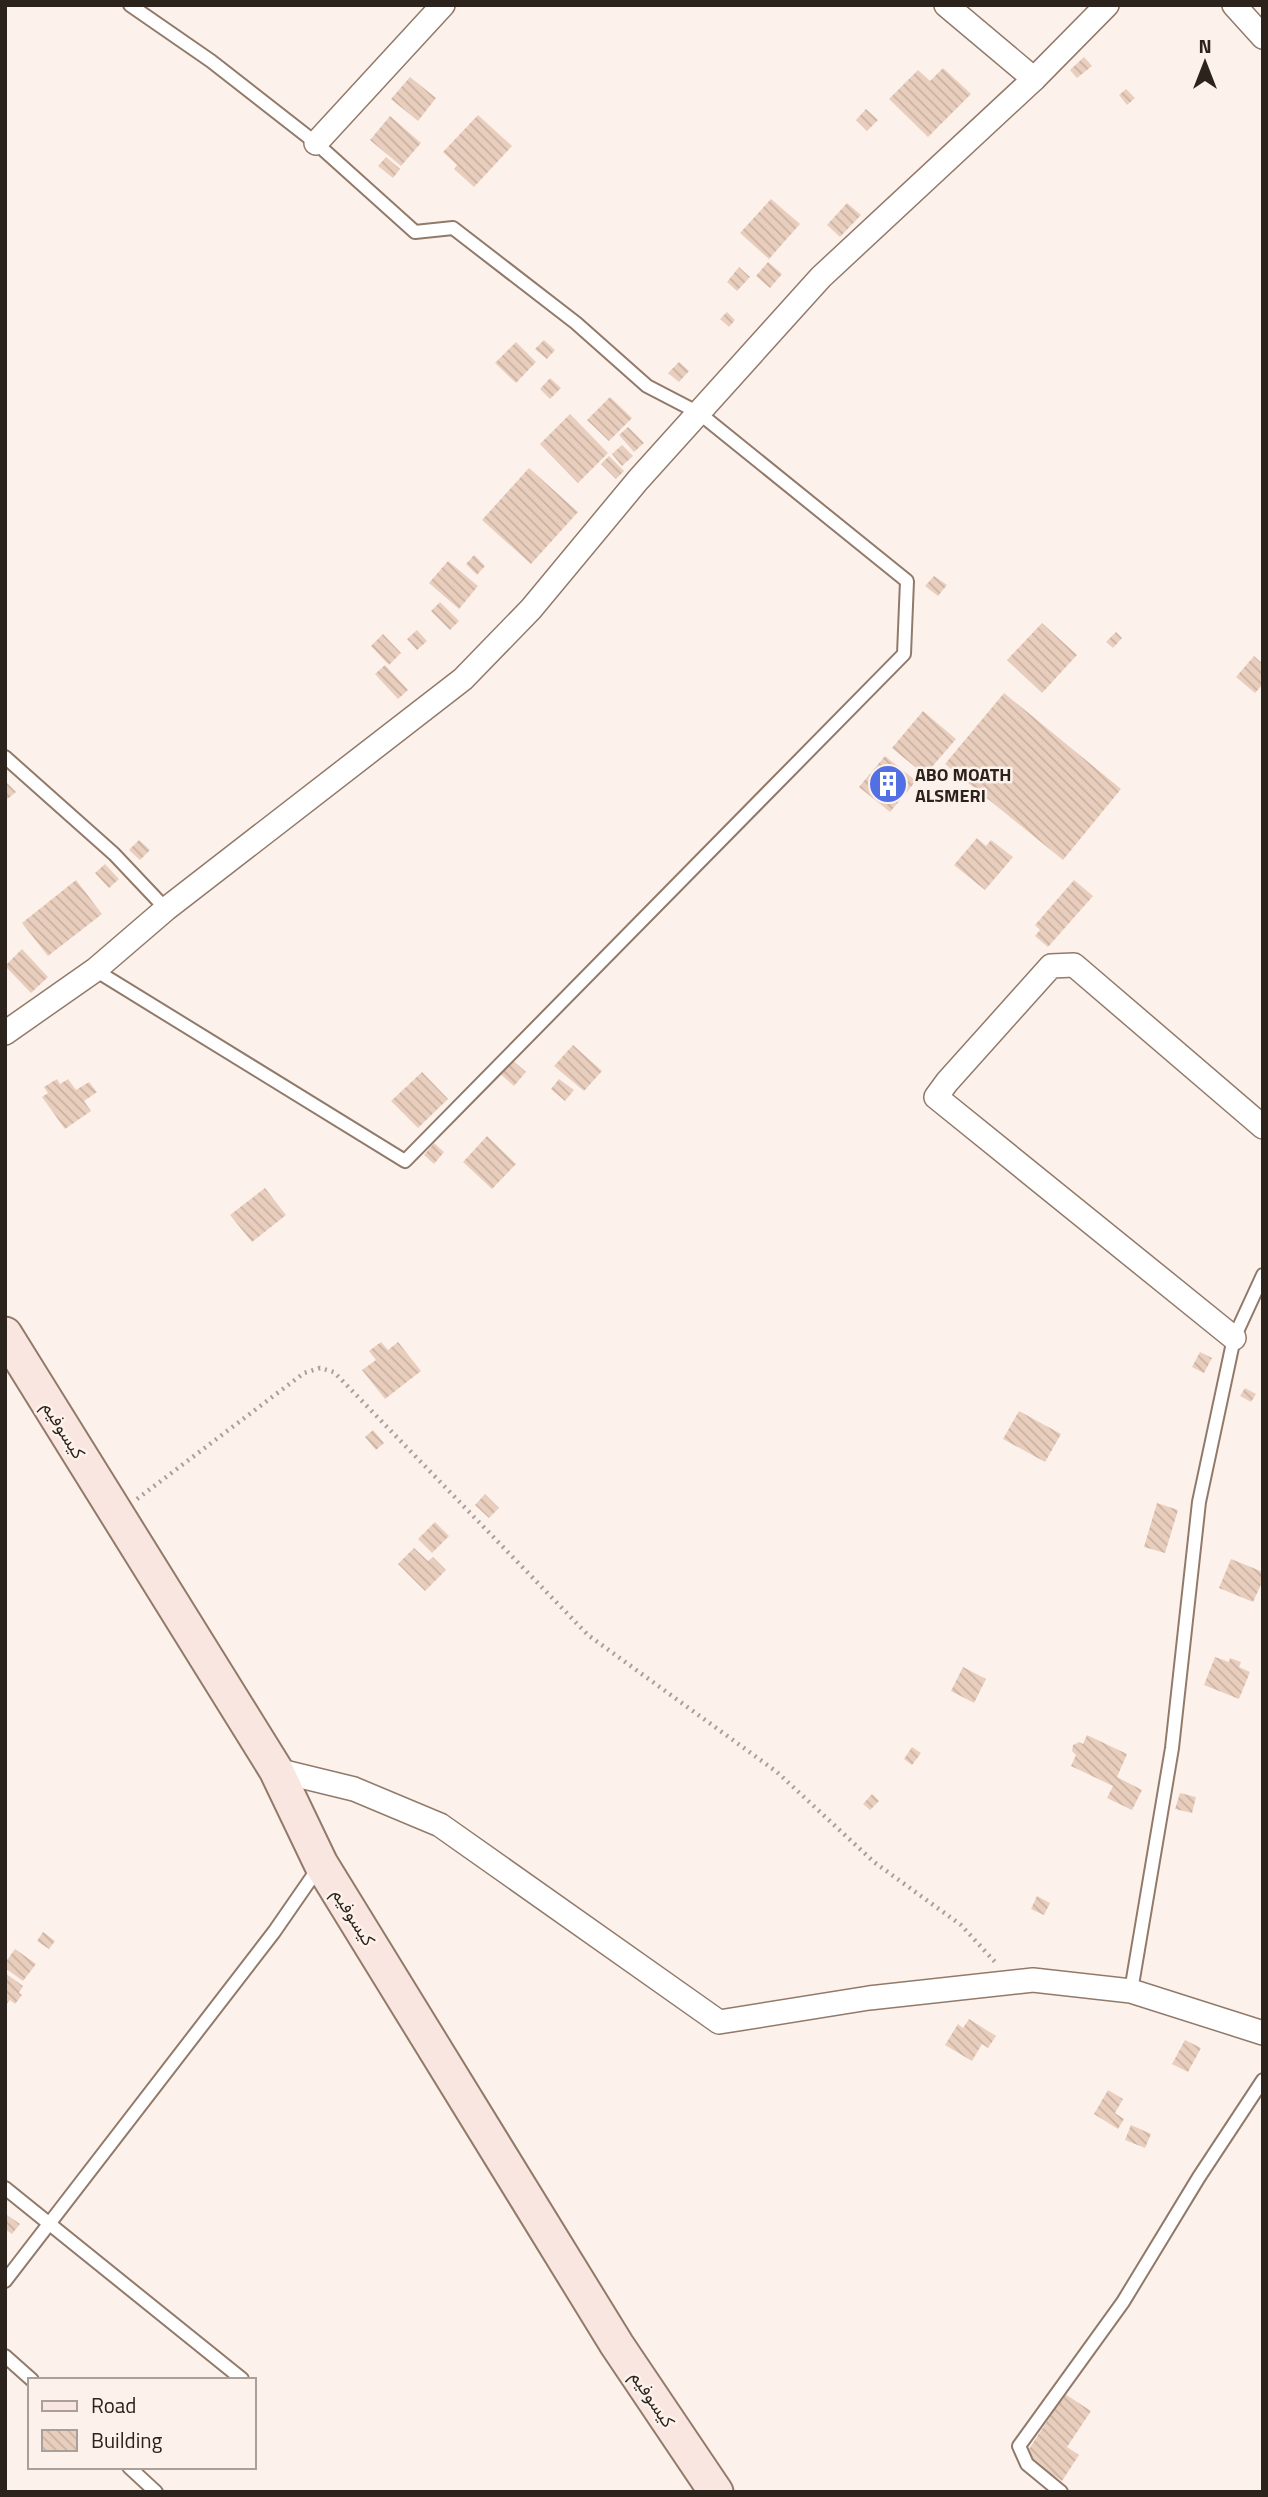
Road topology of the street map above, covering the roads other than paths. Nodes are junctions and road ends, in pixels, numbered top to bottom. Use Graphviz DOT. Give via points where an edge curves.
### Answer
graph roads {
  1 [pos="130,5"];
  2 [pos="443,5"];
  3 [pos="946,5"];
  4 [pos="1107,5"];
  5 [pos="1234,5"];
  6 [pos="1263,37"];
  7 [pos="1034,79"];
  8 [pos="316,142"];
  9 [pos="699,413"];
  10 [pos="5,757"];
  11 [pos="166,909"];
  12 [pos="95,970"];
  13 [pos="5,1033"];
  14 [pos="1263,1127"];
  15 [pos="1263,1275"];
  16 [pos="5,1334"];
  17 [pos="1234,1338"];
  18 [pos="276,1770"];
  19 [pos="321,1864"];
  20 [pos="1132,1991"];
  21 [pos="1263,2033"];
  22 [pos="1263,2080"];
  23 [pos="5,2188"];
  24 [pos="50,2223"];
  25 [pos="5,2281"];
  26 [pos="5,2356"];
  27 [pos="30,2378"];
  28 [pos="241,2378"];
  29 [pos="131,2469"];
  30 [pos="156,2492"];
  31 [pos="716,2492"];
  32 [pos="1061,2492"];
  1 -- 8 [label="lane"];
  2 -- 8 [label="street"];
  3 -- 7 [label="street"];
  4 -- 7 [label="street"];
  5 -- 6 [label="street"];
  7 -- 9 [label="street" via="821,277"];
  8 -- 9 [label="lane" via="415,232 453,228 576,323 647,386"];
  9 -- 11 [label="street" via="531,608 463,679"];
  9 -- 12 [label="lane" via="907,581 904,654 405,1161"];
  10 -- 11 [label="lane" via="114,854"];
  11 -- 12 [label="street"];
  12 -- 13 [label="street"];
  14 -- 17 [label="street" via="1074,965 1051,966 936,1097"];
  15 -- 17 [label="lane"];
  16 -- 18 [label="street, كيسوفيم"];
  17 -- 20 [label="lane" via="1199,1502 1172,1748"];
  18 -- 19 [label="street, كيسوفيم"];
  18 -- 20 [label="street" via="354,1789 440,1825 719,2022 870,1998 1033,1980"];
  19 -- 24 [label="lane"];
  19 -- 31 [label="street, كيسوفيم" via="617,2345"];
  20 -- 21 [label="street"];
  22 -- 32 [label="lane" via="1123,2302 1019,2446 1027,2464"];
  23 -- 24 [label="lane"];
  24 -- 25 [label="lane"];
  24 -- 28 [label="lane"];
  26 -- 27 [label="lane"];
  29 -- 30 [label="lane"];
}
